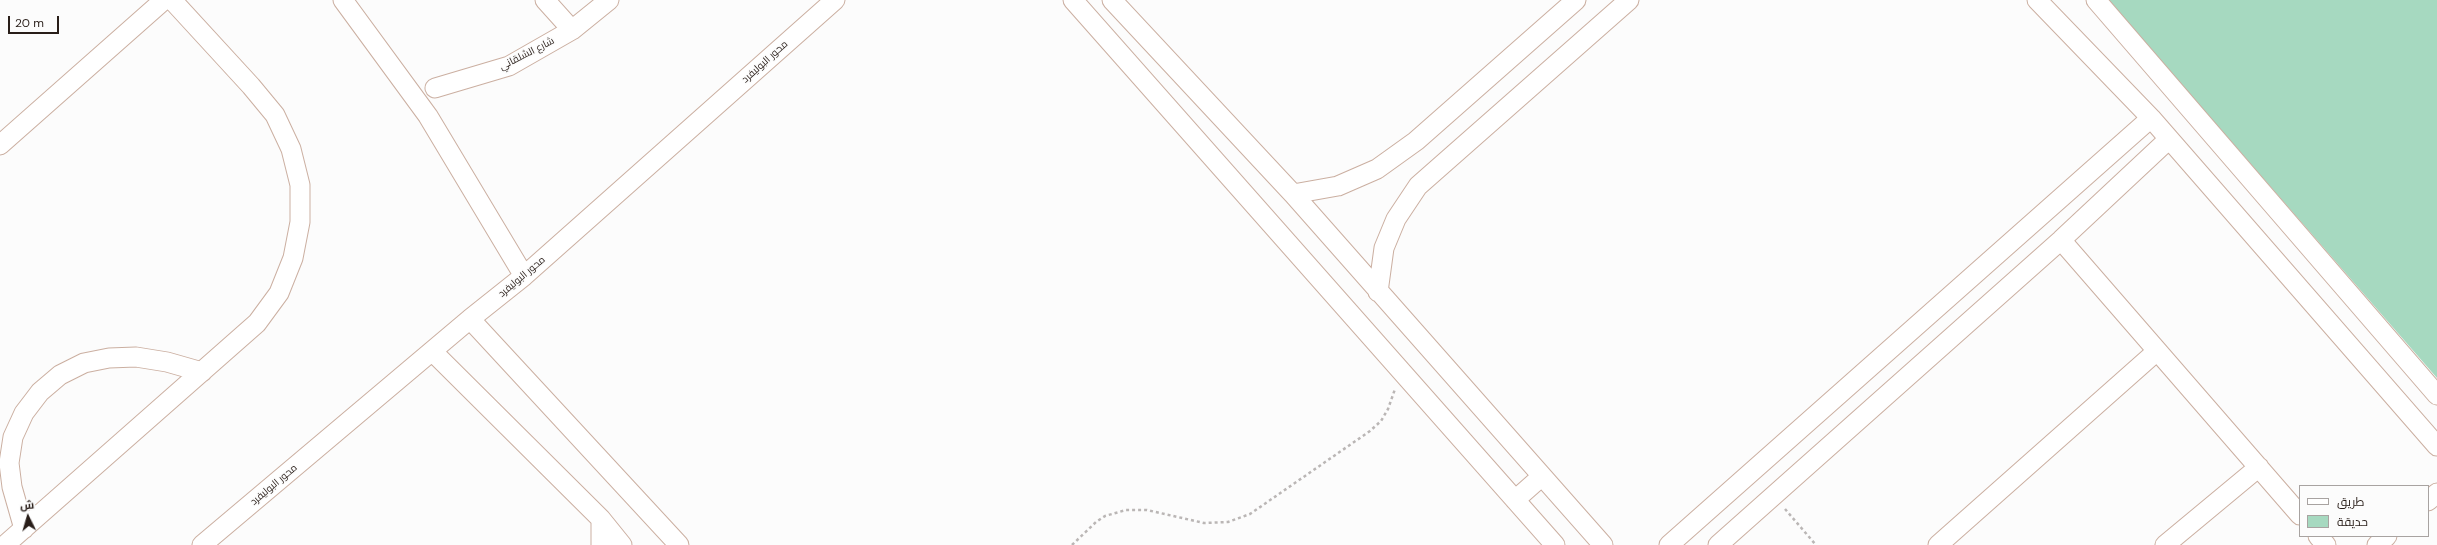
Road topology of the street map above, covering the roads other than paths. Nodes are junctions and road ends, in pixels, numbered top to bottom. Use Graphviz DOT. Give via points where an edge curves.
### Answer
graph roads {
  1 [pos="164,0"];
  2 [pos="172,0"];
  3 [pos="344,0"];
  4 [pos="545,0"];
  5 [pos="609,0"];
  6 [pos="834,0"];
  7 [pos="1073,0"];
  8 [pos="1112,0"];
  9 [pos="1576,0"];
  10 [pos="1629,0"];
  11 [pos="2037,0"];
  12 [pos="2096,0"];
  13 [pos="572,30"];
  14 [pos="435,88"];
  15 [pos="2151,118"];
  16 [pos="2169,139"];
  17 [pos="0,146"];
  18 [pos="1293,194"];
  19 [pos="2061,240"];
  20 [pos="524,276"];
  21 [pos="1378,292"];
  22 [pos="470,319"];
  23 [pos="432,351"];
  24 [pos="2157,351"];
  25 [pos="202,372"];
  26 [pos="2437,395"];
  27 [pos="2437,446"];
  28 [pos="2258,467"];
  29 [pos="1541,477"];
  30 [pos="2437,493"];
  31 [pos="1515,500"];
  32 [pos="2429,500"];
  33 [pos="2299,514"];
  34 [pos="601,519"];
  35 [pos="24,529"];
  36 [pos="2319,537"];
  37 [pos="2386,537"];
  38 [pos="5,545"];
  39 [pos="202,545"];
  40 [pos="600,545"];
  41 [pos="622,545"];
  42 [pos="679,545"];
  43 [pos="1555,545"];
  44 [pos="1603,545"];
  45 [pos="1669,545"];
  46 [pos="1718,545"];
  47 [pos="1938,545"];
  48 [pos="2165,545"];
  49 [pos="2326,545"];
  50 [pos="2377,545"];
  1 -- 17 [label="street"];
  2 -- 25 [label="street" via="275,115 291,149 300,185 300,222 293,258 278,292 257,322"];
  3 -- 20 [label="street" via="428,116"];
  4 -- 13 [label="street"];
  5 -- 13 [label="street, شارع الشلقاني"];
  6 -- 20 [label="street, محور البوليفرد"];
  7 -- 31 [label="street"];
  8 -- 18 [label="street"];
  9 -- 18 [label="street" via="1416,141 1377,169 1338,186"];
  10 -- 21 [label="street" via="1418,186 1396,219 1384,248"];
  11 -- 15 [label="street"];
  12 -- 26 [label="street"];
  13 -- 14 [label="street, شارع الشلقاني" via="509,66"];
  15 -- 16 [label="street"];
  15 -- 45 [label="street"];
  16 -- 19 [label="street"];
  16 -- 27 [label="street"];
  18 -- 21 [label="street"];
  19 -- 24 [label="street"];
  19 -- 46 [label="street"];
  20 -- 22 [label="street, محور البوليفرد"];
  21 -- 29 [label="street"];
  22 -- 23 [label="street, محور البوليفرد"];
  22 -- 42 [label="street"];
  23 -- 34 [label="street"];
  23 -- 39 [label="street, محور البوليفرد"];
  24 -- 28 [label="street"];
  24 -- 47 [label="street"];
  25 -- 35 [label="street"];
  25 -- 35 [label="street" via="136,357 109,358 84,363 60,375 40,392 24,413 13,437 9,463 12,487"];
  28 -- 33 [label="street"];
  28 -- 48 [label="street"];
  29 -- 31 [label="street"];
  29 -- 44 [label="street"];
  30 -- 32 [label="street"];
  31 -- 43 [label="street"];
  34 -- 40 [label="street"];
  34 -- 41 [label="street"];
  35 -- 38 [label="street"];
  36 -- 49 [label="street"];
  37 -- 50 [label="street"];
}
